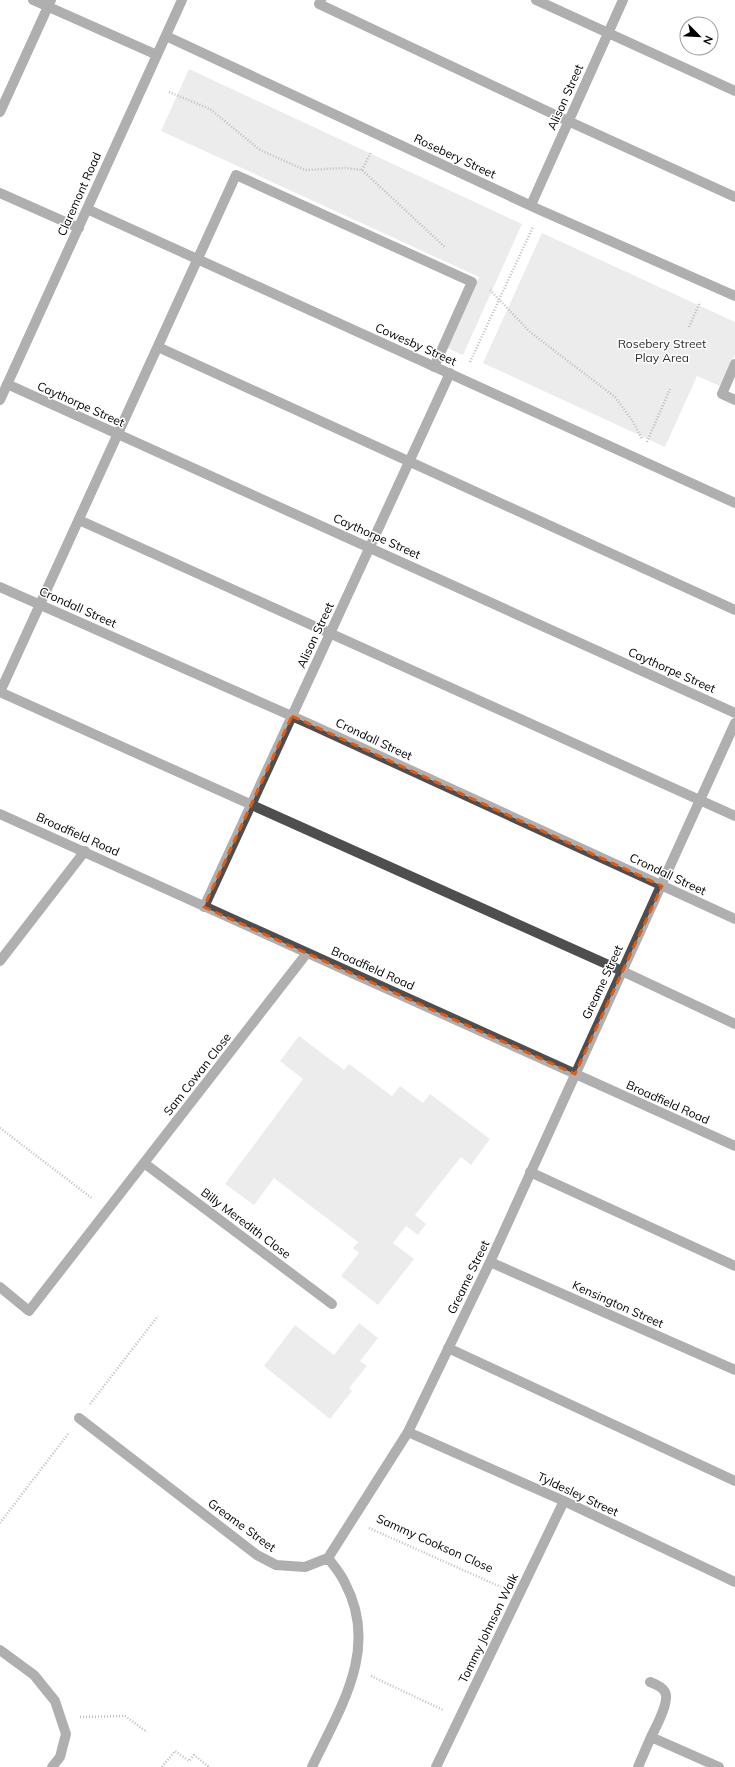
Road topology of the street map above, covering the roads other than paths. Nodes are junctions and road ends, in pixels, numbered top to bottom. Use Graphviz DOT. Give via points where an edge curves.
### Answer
graph roads {
  1 [pos="34,0"];
  2 [pos="182,0"];
  3 [pos="321,0"];
  4 [pos="536,0"];
  5 [pos="623,0"];
  6 [pos="49,3"];
  7 [pos="608,33"];
  8 [pos="166,36"];
  9 [pos="157,56"];
  10 [pos="735,91"];
  11 [pos="3,95"];
  12 [pos="0,112"];
  13 [pos="568,121"];
  14 [pos="0,193"];
  15 [pos="735,197"];
  16 [pos="531,205"];
  17 [pos="87,209"];
  18 [pos="78,228"];
  19 [pos="197,259"];
  20 [pos="735,296"];
  21 [pos="158,347"];
  22 [pos="735,364"];
  23 [pos="434,367"];
  24 [pos="450,374"];
  25 [pos="7,384"];
  26 [pos="0,399"];
  27 [pos="735,400"];
  28 [pos="118,434"];
  29 [pos="409,462"];
  30 [pos="735,503"];
  31 [pos="79,520"];
  32 [pos="370,547"];
  33 [pos="0,587"];
  34 [pos="40,604"];
  35 [pos="735,610"];
  36 [pos="330,633"];
  37 [pos="0,692"];
  38 [pos="735,713"];
  39 [pos="292,716"];
  40 [pos="735,723"];
  41 [pos="700,800"];
  42 [pos="251,805"];
  43 [pos="0,814"];
  44 [pos="735,816"];
  45 [pos="85,851"];
  46 [pos="662,886"];
  47 [pos="204,907"];
  48 [pos="735,919"];
  49 [pos="307,953"];
  50 [pos="0,961"];
  51 [pos="622,971"];
  52 [pos="735,1024"];
  53 [pos="575,1074"];
  54 [pos="735,1146"];
  55 [pos="144,1163"];
  56 [pos="530,1172"];
  57 [pos="490,1262"];
  58 [pos="735,1266"];
  59 [pos="0,1287"];
  60 [pos="332,1304"];
  61 [pos="448,1348"];
  62 [pos="735,1370"];
  63 [pos="79,1418"];
  64 [pos="408,1432"];
  65 [pos="735,1481"];
  66 [pos="564,1501"];
  67 [pos="328,1558"];
  68 [pos="735,1582"];
  69 [pos="0,1650"];
  70 [pos="650,1682"];
  71 [pos="651,1737"];
  72 [pos="52,1767"];
  73 [pos="312,1767"];
  74 [pos="436,1767"];
  75 [pos="638,1767"];
  76 [pos="719,1767"];
  1 -- 6 [label="street"];
  2 -- 8 [label="street, Claremont Road"];
  3 -- 13 [label="street" via="319,4"];
  4 -- 7 [label="street"];
  5 -- 7 [label="street, Alison Street"];
  6 -- 9 [label="street"];
  6 -- 11 [label="street"];
  7 -- 10 [label="street"];
  7 -- 13 [label="street, Alison Street"];
  8 -- 9 [label="street, Claremont Road"];
  8 -- 16 [label="street, Rosebery Street"];
  9 -- 17 [label="street, Claremont Road"];
  11 -- 12 [label="street"];
  13 -- 15 [label="street"];
  13 -- 16 [label="street, Alison Street"];
  14 -- 18 [label="street"];
  16 -- 20 [label="street, Rosebery Street"];
  17 -- 18 [label="street, Claremont Road"];
  17 -- 19 [label="street, Cowesby Street"];
  18 -- 25 [label="street, Claremont Road"];
  19 -- 21 [label="street"];
  19 -- 23 [label="street, Cowesby Street"];
  19 -- 23 [label="street" via="236,175 458,275 472,282"];
  21 -- 28 [label="street"];
  21 -- 29 [label="street"];
  22 -- 27 [label="street" via="722,394"];
  23 -- 24 [label="street, Cowesby Street"];
  24 -- 29 [label="street, Alison Street"];
  24 -- 30 [label="street, Cowesby Street"];
  25 -- 26 [label="street, Claremont Road"];
  25 -- 28 [label="street, Caythorpe Street"];
  28 -- 31 [label="street"];
  28 -- 32 [label="street, Caythorpe Street"];
  29 -- 32 [label="street, Alison Street"];
  29 -- 35 [label="street"];
  31 -- 34 [label="street"];
  31 -- 36 [label="street"];
  32 -- 36 [label="street, Alison Street"];
  32 -- 38 [label="street, Caythorpe Street"];
  33 -- 34 [label="street, Crondall Street"];
  34 -- 37 [label="street"];
  34 -- 39 [label="street, Crondall Street"];
  36 -- 39 [label="street, Alison Street"];
  36 -- 41 [label="street"];
  37 -- 42 [label="street"];
  39 -- 42 [label="street, Alison Street"];
  39 -- 46 [label="street, Crondall Street"];
  40 -- 41 [label="street, Greame Street"];
  41 -- 44 [label="street"];
  41 -- 46 [label="street, Greame Street"];
  42 -- 47 [label="street, Alison Street"];
  42 -- 51 [label="street"];
  43 -- 45 [label="street, Broadfield Road"];
  45 -- 47 [label="street, Broadfield Road"];
  45 -- 50 [label="street"];
  46 -- 48 [label="street, Crondall Street"];
  46 -- 51 [label="street, Greame Street"];
  47 -- 49 [label="street, Broadfield Road"];
  49 -- 53 [label="street, Broadfield Road"];
  49 -- 55 [label="street, Sam Cowan Close"];
  51 -- 52 [label="street"];
  51 -- 53 [label="street, Greame Street"];
  53 -- 54 [label="street, Broadfield Road"];
  53 -- 56 [label="street, Greame Street"];
  55 -- 59 [label="street, Sam Cowan Close" via="29,1311"];
  55 -- 60 [label="street, Billy Meredith Close"];
  56 -- 57 [label="street, Greame Street"];
  56 -- 58 [label="street"];
  57 -- 61 [label="street, Greame Street"];
  57 -- 62 [label="street, Kensington Street"];
  61 -- 64 [label="street, Greame Street"];
  61 -- 65 [label="street"];
  63 -- 67 [label="street, Greame Street" via="257,1555 276,1565 305,1567"];
  64 -- 66 [label="street, Tyldesley Street"];
  64 -- 67 [label="street, Greame Street"];
  66 -- 68 [label="street, Tyldesley Street"];
  66 -- 74 [label="street, Tommy Johnson Walk"];
  67 -- 73 [label="street" via="345,1583 356,1613 360,1639 356,1669 350,1686"];
  69 -- 72 [label="street" via="34,1676 55,1701 66,1734 60,1757"];
  70 -- 71 [label="street" via="660,1686 666,1693 666,1702"];
  71 -- 75 [label="street"];
  71 -- 76 [label="street"];
}
